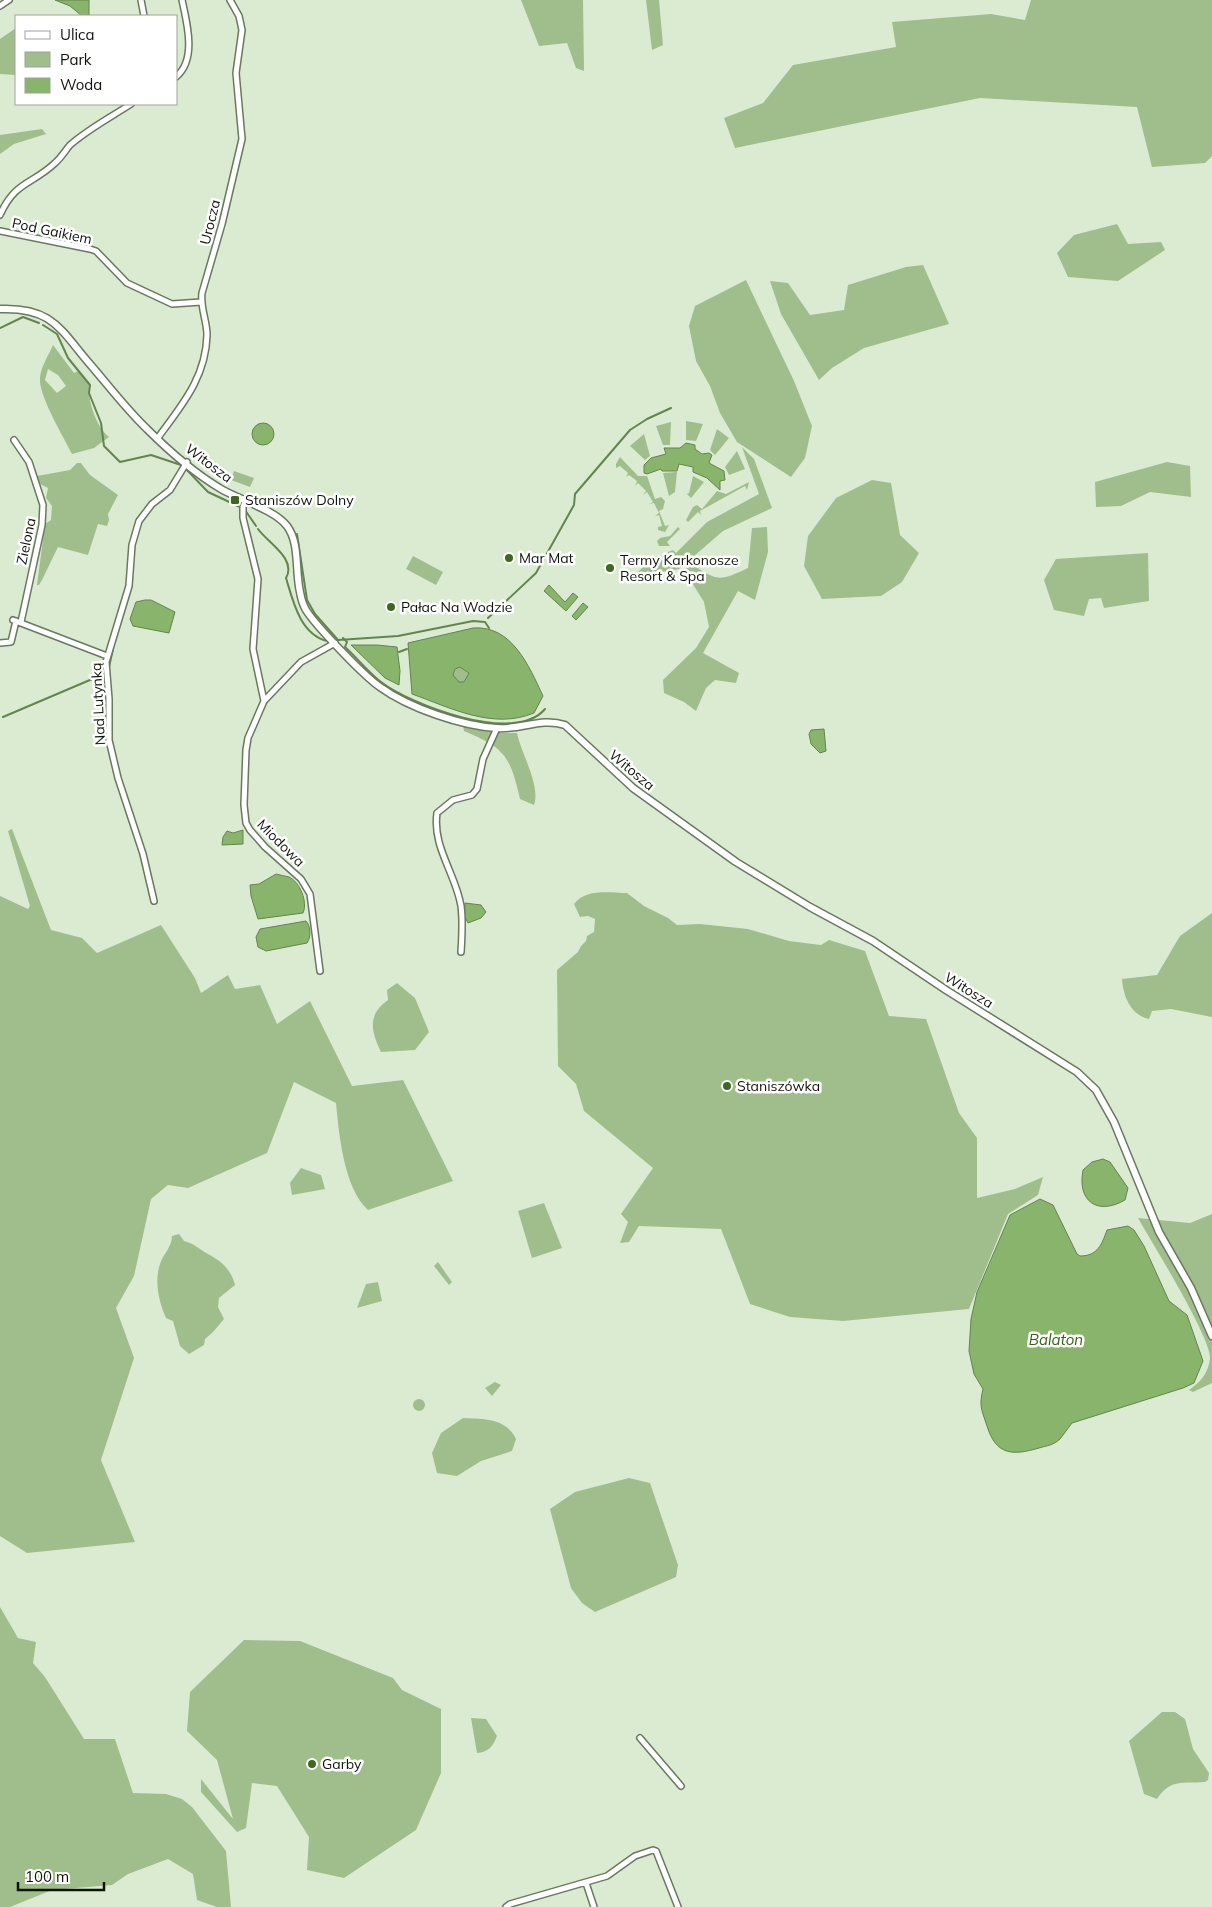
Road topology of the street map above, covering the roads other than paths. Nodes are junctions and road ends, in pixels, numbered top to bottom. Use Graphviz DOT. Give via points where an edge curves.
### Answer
graph roads {
  1 [pos="10,0"];
  2 [pos="141,0"];
  3 [pos="182,0"];
  4 [pos="230,0"];
  5 [pos="0,6"];
  6 [pos="144,15"];
  7 [pos="178,75"];
  8 [pos="129,105"];
  9 [pos="0,215"];
  10 [pos="0,231"];
  11 [pos="201,302"];
  12 [pos="0,309"];
  13 [pos="158,439"];
  14 [pos="14,440"];
  15 [pos="187,462"];
  16 [pos="245,502"];
  17 [pos="17,621"];
  18 [pos="335,643"];
  19 [pos="0,644"];
  20 [pos="107,656"];
  21 [pos="264,701"];
  22 [pos="497,728"];
  23 [pos="154,901"];
  24 [pos="461,952"];
  25 [pos="320,971"];
  26 [pos="1212,1336"];
  27 [pos="640,1738"];
  28 [pos="681,1786"];
  29 [pos="586,1883"];
  30 [pos="506,1907"];
  31 [pos="594,1907"];
  32 [pos="677,1907"];
  1 -- 5 [label="street"];
  2 -- 6 [label="street"];
  3 -- 7 [label="street" via="188,58"];
  4 -- 11 [label="street, Urocza" via="242,30 236,73 242,139"];
  8 -- 9 [label="street" via="81,136 55,163 20,186 11,194"];
  10 -- 11 [label="street, Pod Gaikiem" via="96,251 128,283 172,304"];
  11 -- 13 [label="street, Urocza" via="206,315 207,334 202,368 192,392"];
  12 -- 13 [label="street, Witosza" via="34,313 57,324 134,416"];
  13 -- 15 [label="street, Witosza"];
  14 -- 17 [label="street, Zielona" via="29,462 43,505 42,525"];
  15 -- 16 [label="street, Witosza" via="220,488"];
  15 -- 20 [label="street, Nad Lutynką" via="170,490 152,504 139,521 132,545 129,586"];
  16 -- 18 [label="street, Witosza" via="286,524 292,534 300,592 306,609"];
  16 -- 21 [label="street" via="243,518 258,579 252,639"];
  17 -- 19 [label="street, Zielona" via="13,639 10,643"];
  17 -- 20 [label="street"];
  18 -- 21 [label="street, Miodowa" via="301,662"];
  18 -- 22 [label="street, Witosza" via="378,686 400,700 461,721"];
  20 -- 23 [label="street, Nad Lutynką" via="109,740"];
  21 -- 25 [label="street, Miodowa" via="246,745 246,823 253,835 301,879 310,894"];
  22 -- 24 [label="street" via="483,759 477,790 472,795 453,800 437,813 440,846 461,904"];
  22 -- 26 [label="street, Witosza" via="543,721 564,725 633,788 736,862 873,942 1077,1072 1096,1090 1114,1122 1159,1232"];
  27 -- 28 [label="street"];
  29 -- 30 [label="street"];
  29 -- 31 [label="street"];
  29 -- 32 [label="street" via="613,1874 635,1856 656,1851"];
}
